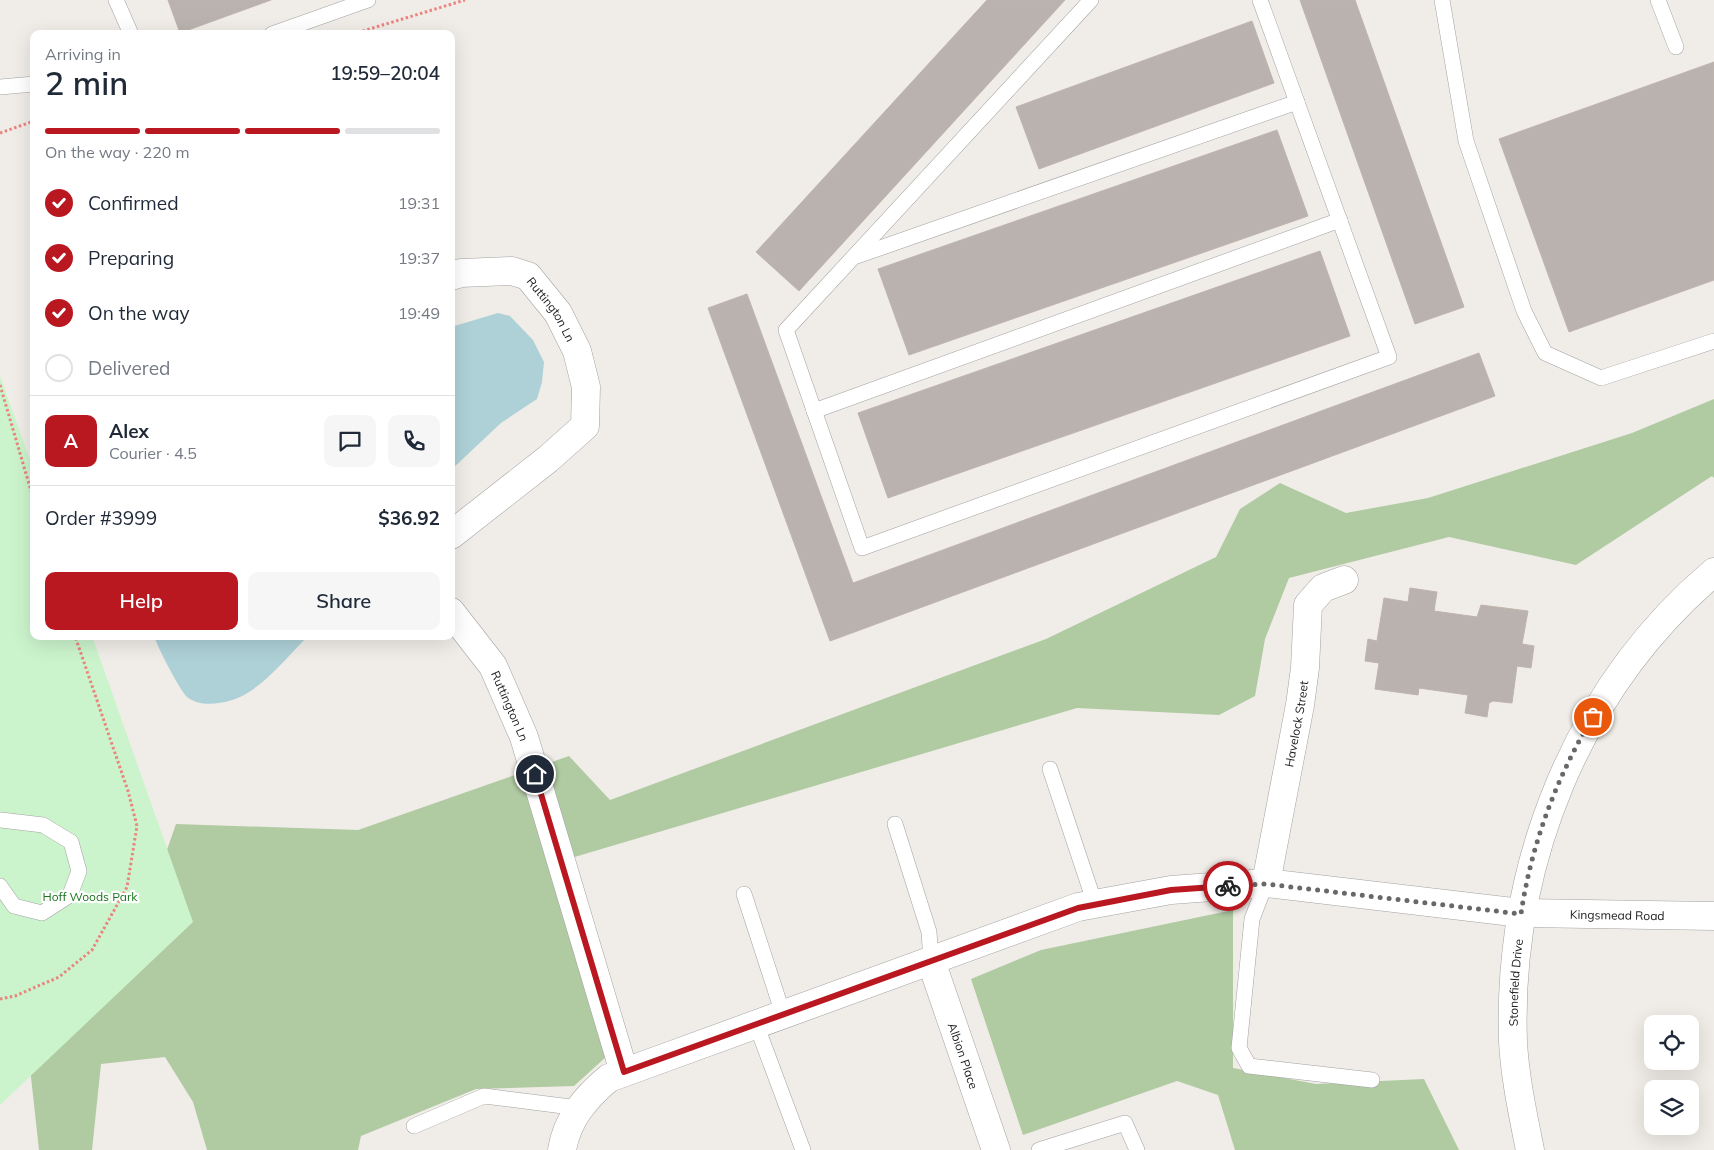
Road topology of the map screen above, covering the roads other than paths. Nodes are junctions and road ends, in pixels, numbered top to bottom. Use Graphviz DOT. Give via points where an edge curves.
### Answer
graph roads {
  1 [pos="116,0"];
  2 [pos="368,0"];
  3 [pos="1091,0"];
  4 [pos="1260,0"];
  5 [pos="1442,0"];
  6 [pos="1658,0"];
  7 [pos="129,30"];
  8 [pos="283,30"];
  9 [pos="1676,46"];
  10 [pos="30,84"];
  11 [pos="0,87"];
  12 [pos="1297,102"];
  13 [pos="1340,220"];
  14 [pos="854,257"];
  15 [pos="455,275"];
  16 [pos="1714,341"];
  17 [pos="814,411"];
  18 [pos="455,532"];
  19 [pos="1714,572"];
  20 [pos="1344,580"];
  21 [pos="455,617"];
  22 [pos="1050,769"];
  23 [pos="0,820"];
  24 [pos="895,824"];
  25 [pos="1266,884"];
  26 [pos="0,886"];
  27 [pos="744,894"];
  28 [pos="1095,904"];
  29 [pos="1521,914"];
  30 [pos="1714,916"];
  31 [pos="931,962"];
  32 [pos="784,1014"];
  33 [pos="756,1024"];
  34 [pos="616,1075"];
  35 [pos="1372,1080"];
  36 [pos="580,1108"];
  37 [pos="414,1126"];
  38 [pos="562,1150"];
  39 [pos="803,1150"];
  40 [pos="996,1150"];
  41 [pos="1039,1150"];
  42 [pos="1137,1150"];
  43 [pos="1530,1150"];
  1 -- 7 [label="lane"];
  2 -- 8 [label="lane"];
  3 -- 14 [label="lane"];
  4 -- 12 [label="lane"];
  5 -- 16 [label="lane" via="1466,141 1524,311 1545,353 1601,378"];
  6 -- 9 [label="lane"];
  10 -- 11 [label="lane"];
  12 -- 13 [label="lane"];
  12 -- 14 [label="lane"];
  13 -- 17 [label="lane"];
  13 -- 17 [label="lane" via="1389,356 1362,367 862,548"];
  14 -- 17 [label="lane" via="786,330"];
  15 -- 18 [label="street, Ruttington Ln" via="512,271 528,276 558,313 574,343 586,387 585,426"];
  19 -- 29 [label="street, Stonefield Drive" via="1657,628 1614,683 1582,734 1536,845"];
  20 -- 25 [label="street, Havelock Street" via="1323,588 1308,605 1301,695"];
  21 -- 34 [label="street, Ruttington Ln" via="494,666 524,737"];
  22 -- 28 [label="lane"];
  23 -- 26 [label="lane" via="43,824 71,842 80,871 70,895 42,913 14,906"];
  24 -- 31 [label="lane" via="929,932"];
  25 -- 28 [label="street, Kingsmead Road" via="1171,890"];
  25 -- 29 [label="street, Kingsmead Road"];
  25 -- 35 [label="lane" via="1252,919 1239,1048 1249,1066"];
  27 -- 32 [label="lane"];
  28 -- 31 [label="street, Kingsmead Road"];
  29 -- 30 [label="street, Kingsmead Road"];
  29 -- 43 [label="street, Stonefield Drive" via="1513,973 1513,1043 1520,1103"];
  31 -- 32 [label="street, Kingsmead Road"];
  31 -- 40 [label="street, Albion Place"];
  32 -- 33 [label="street, Kingsmead Road"];
  33 -- 34 [label="street, Kingsmead Road"];
  33 -- 39 [label="lane"];
  34 -- 36 [label="street" via="587,1096"];
  36 -- 37 [label="lane" via="484,1096"];
  36 -- 38 [label="street" via="565,1132"];
  41 -- 42 [label="lane" via="1125,1123"];
}
